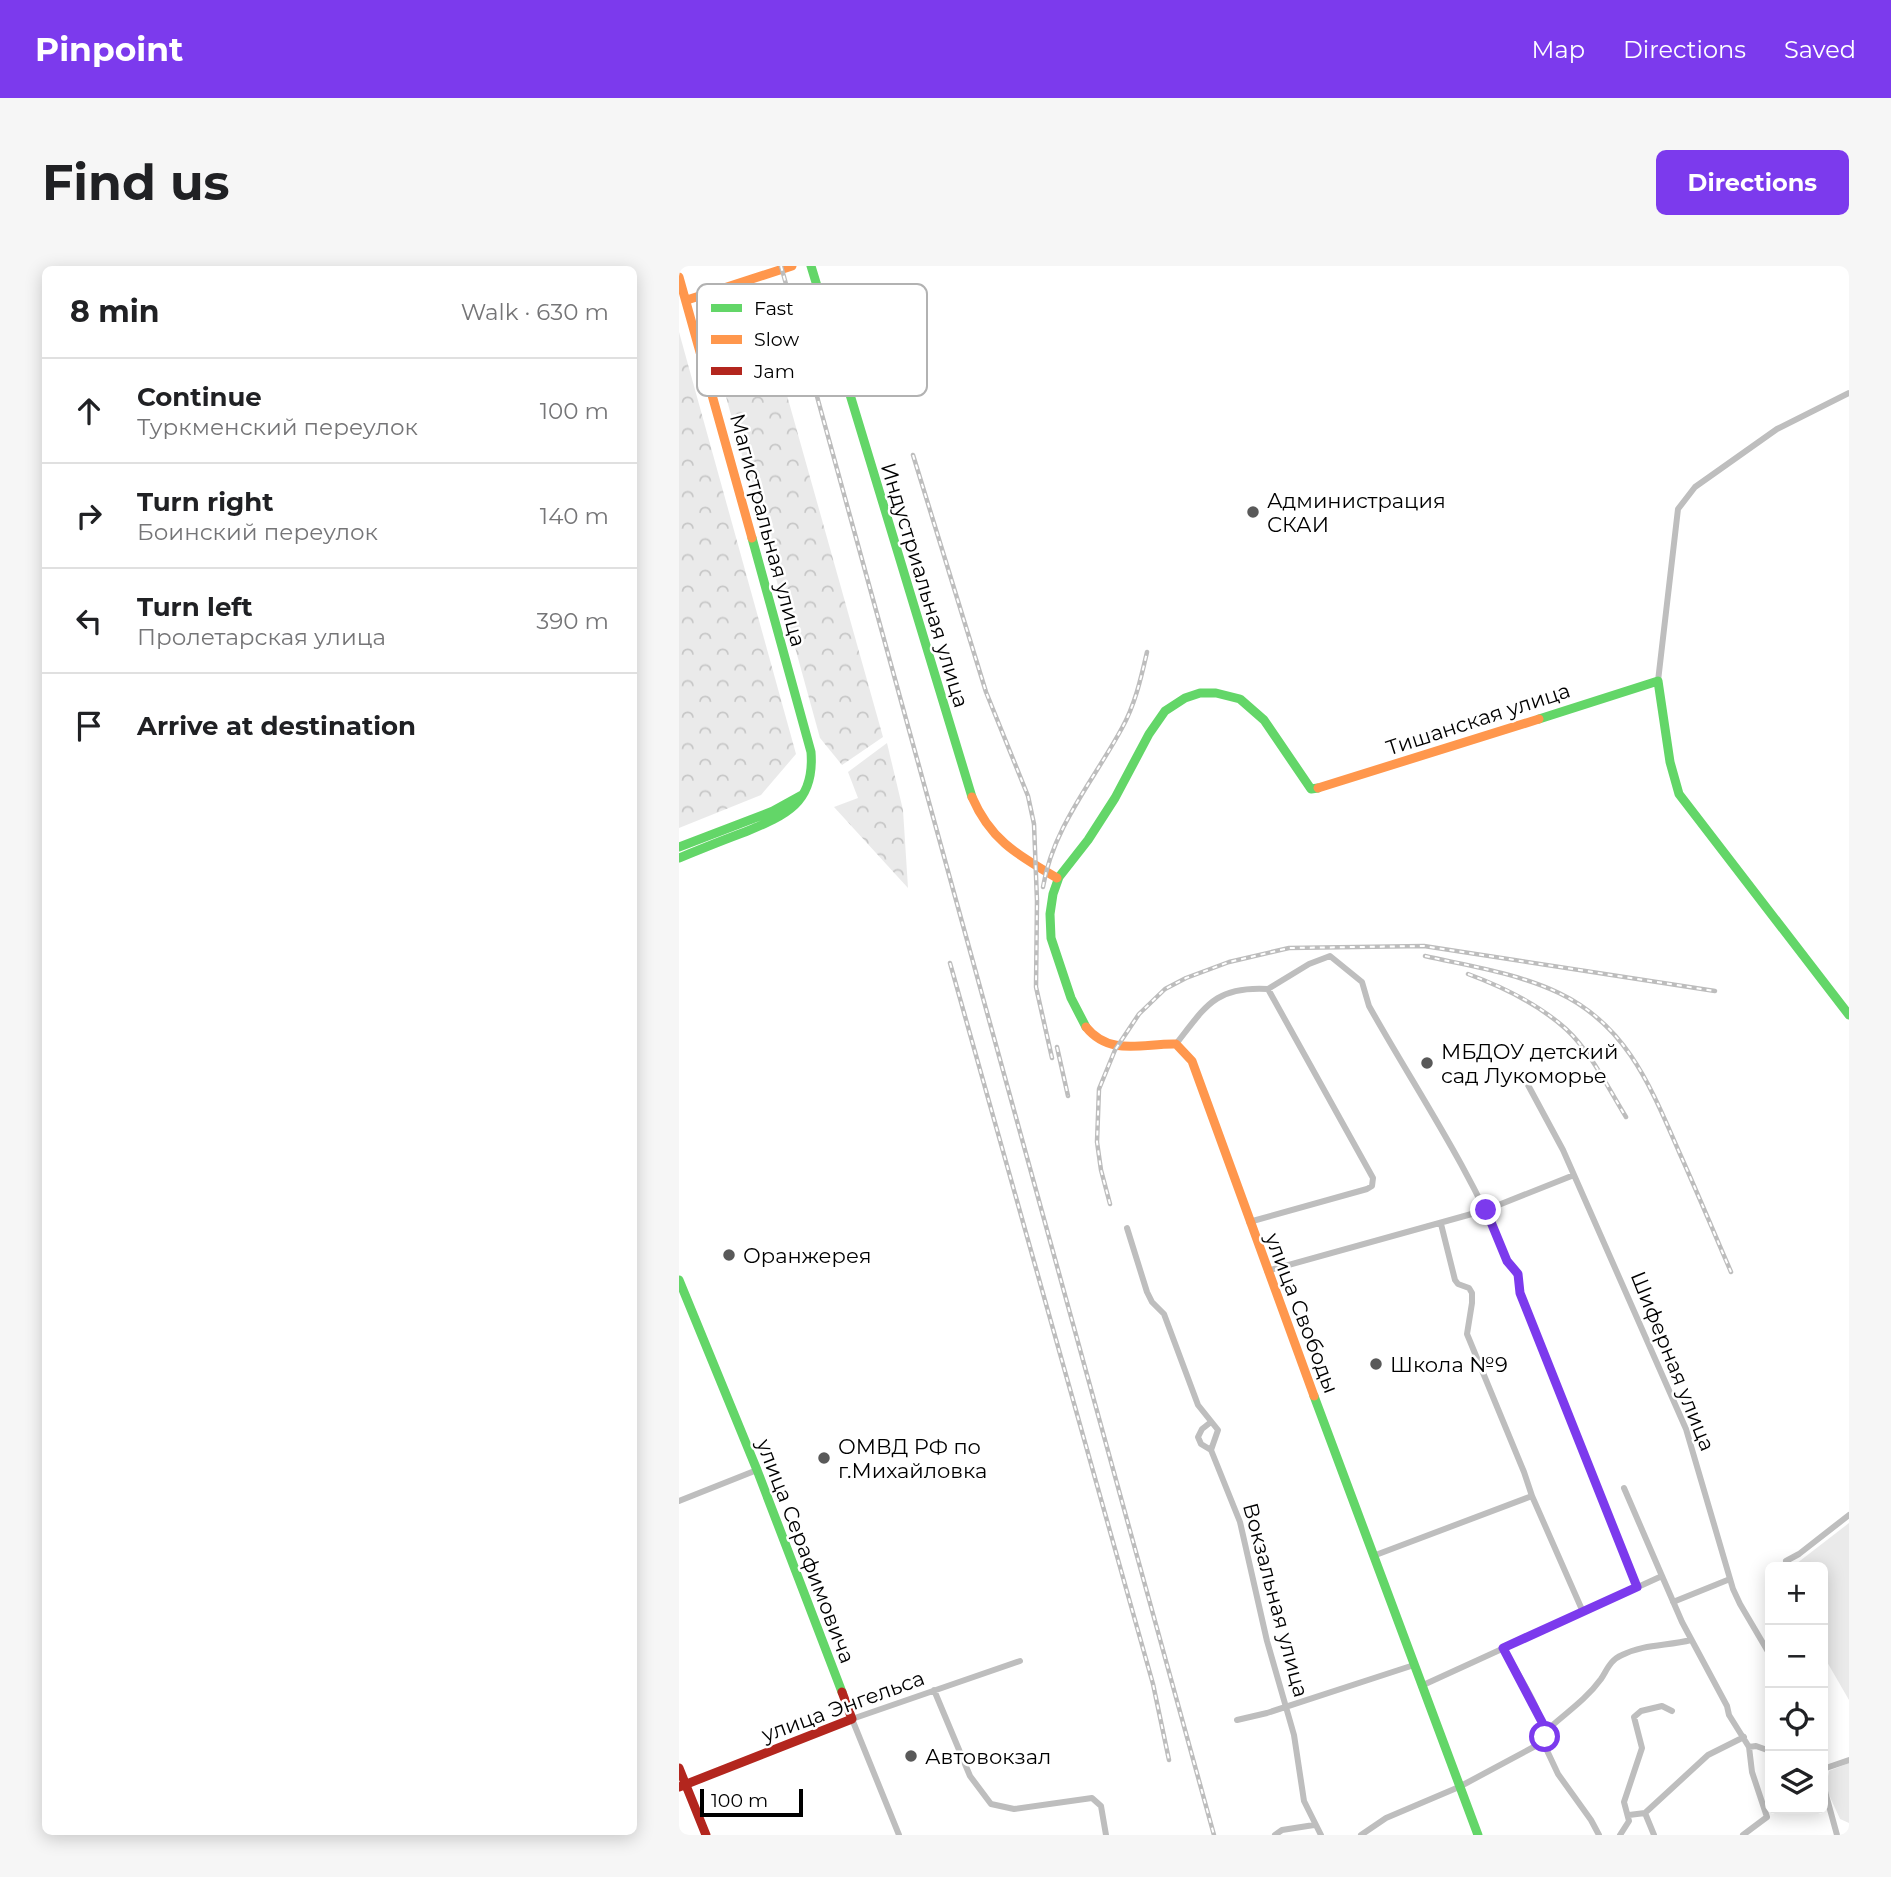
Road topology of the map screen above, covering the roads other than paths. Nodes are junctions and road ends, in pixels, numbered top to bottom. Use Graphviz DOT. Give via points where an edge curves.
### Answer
graph roads {
  1 [pos="792,266"];
  2 [pos="811,266"];
  3 [pos="679,277"];
  4 [pos="736,284"];
  5 [pos="816,284"];
  6 [pos="683,301"];
  7 [pos="697,350"];
  8 [pos="1849,393"];
  9 [pos="710,396"];
  10 [pos="850,396"];
  11 [pos="1658,681"];
  12 [pos="803,794"];
  13 [pos="679,847"];
  14 [pos="679,858"];
  15 [pos="1057,878"];
  16 [pos="1268,989"];
  17 [pos="1849,1015"];
  18 [pos="1176,1044"];
  19 [pos="1528,1085"];
  20 [pos="1574,1175"];
  21 [pos="1486,1210"];
  22 [pos="1249,1222"];
  23 [pos="1441,1224"];
  24 [pos="1127,1228"];
  25 [pos="1267,1271"];
  26 [pos="679,1280"];
  27 [pos="1211,1422"];
  28 [pos="1211,1450"];
  29 [pos="757,1470"];
  30 [pos="1624,1488"];
  31 [pos="1532,1496"];
  32 [pos="679,1501"];
  33 [pos="1848,1516"];
  34 [pos="1373,1556"];
  35 [pos="1786,1561"];
  36 [pos="1662,1576"];
  37 [pos="1730,1579"];
  38 [pos="1637,1587"];
  39 [pos="1673,1602"];
  40 [pos="1583,1612"];
  41 [pos="1691,1640"];
  42 [pos="1765,1646"];
  43 [pos="1503,1648"];
  44 [pos="1020,1661"];
  45 [pos="1414,1665"];
  46 [pos="1421,1686"];
  47 [pos="935,1690"];
  48 [pos="1286,1705"];
  49 [pos="1672,1711"];
  50 [pos="852,1719"];
  51 [pos="1237,1720"];
  52 [pos="1545,1732"];
  53 [pos="1744,1737"];
  54 [pos="1543,1742"];
  55 [pos="1749,1747"];
  56 [pos="1765,1749"];
  57 [pos="1849,1760"];
  58 [pos="1828,1767"];
  59 [pos="679,1768"];
  60 [pos="682,1786"];
  61 [pos="1459,1787"];
  62 [pos="1828,1802"];
  63 [pos="1645,1812"];
  64 [pos="1629,1815"];
  65 [pos="1314,1825"];
  66 [pos="706,1835"];
  67 [pos="899,1835"];
  68 [pos="1106,1835"];
  69 [pos="1275,1835"];
  70 [pos="1321,1835"];
  71 [pos="1361,1835"];
  72 [pos="1478,1835"];
  73 [pos="1599,1835"];
  74 [pos="1620,1835"];
  75 [pos="1654,1835"];
  76 [pos="1743,1835"];
  77 [pos="1837,1835"];
  1 -- 4 [label="street"];
  2 -- 5 [label="street, Индустриальная улица"];
  3 -- 6 [label="street, Магистральная улица"];
  6 -- 7 [label="street, Магистральная улица"];
  8 -- 11 [label="street" via="1777,429 1702,481 1683,500 1678,509"];
  9 -- 12 [label="street, Магистральная улица" via="811,752 814,769"];
  10 -- 15 [label="street, Индустриальная улица" via="980,815 994,835"];
  11 -- 15 [label="street, Тишанская улица" via="1311,789 1258,711 1223,693 1188,697 1165,711 1084,846"];
  11 -- 17 [label="street" via="1669,762 1679,794"];
  12 -- 13 [label="street" via="773,811"];
  12 -- 14 [label="street" via="792,810 779,818"];
  15 -- 18 [label="street" via="1050,936 1079,1016 1092,1034 1109,1045"];
  16 -- 18 [label="street" via="1235,989 1221,996 1206,1006"];
  16 -- 21 [label="street" via="1330,956 1362,982 1369,1006"];
  16 -- 22 [label="street" via="1373,1183 1367,1189"];
  18 -- 22 [label="street, улица Свободы" via="1192,1061"];
  19 -- 20 [label="street, Шиферная улица"];
  20 -- 21 [label="street"];
  20 -- 37 [label="street, Шиферная улица" via="1686,1429"];
  21 -- 23 [label="street"];
  21 -- 38 [label="street" via="1507,1261 1518,1274 1520,1293"];
  22 -- 25 [label="street, улица Свободы"];
  23 -- 25 [label="street"];
  23 -- 31 [label="street" via="1455,1280 1472,1293 1467,1334"];
  24 -- 27 [label="street" via="1147,1292 1164,1314 1198,1405"];
  25 -- 34 [label="street, улица Свободы"];
  26 -- 29 [label="street, улица Серафимовича"];
  27 -- 28 [label="street, Вокзальная улица" via="1218,1430"];
  27 -- 28 [label="street" via="1198,1437"];
  28 -- 48 [label="street, Вокзальная улица" via="1240,1522"];
  29 -- 32 [label="street"];
  29 -- 50 [label="street, улица Серафимовича"];
  30 -- 36 [label="street"];
  31 -- 34 [label="street"];
  31 -- 40 [label="street"];
  33 -- 35 [label="street"];
  34 -- 45 [label="street, улица Свободы"];
  36 -- 38 [label="street"];
  36 -- 39 [label="street"];
  37 -- 39 [label="street"];
  37 -- 42 [label="street, Шиферная улица"];
  38 -- 40 [label="street"];
  39 -- 41 [label="street"];
  40 -- 43 [label="street"];
  41 -- 52 [label="street" via="1621,1655 1582,1702"];
  41 -- 53 [label="street"];
  43 -- 46 [label="street"];
  43 -- 52 [label="street"];
  44 -- 47 [label="street, улица Энгельса"];
  45 -- 46 [label="street, улица Свободы"];
  45 -- 48 [label="street"];
  46 -- 61 [label="street, улица Свободы"];
  47 -- 50 [label="street, улица Энгельса"];
  47 -- 68 [label="street" via="970,1776 984,1797 999,1808 1014,1810 1086,1798 1097,1801"];
  48 -- 51 [label="street"];
  48 -- 65 [label="street, Вокзальная улица" via="1301,1790"];
  49 -- 64 [label="street" via="1662,1706 1634,1717 1641,1748 1624,1802"];
  50 -- 60 [label="street, улица Энгельса"];
  50 -- 67 [label="street, улица Серафимовича"];
  52 -- 54 [label="street"];
  53 -- 55 [label="street"];
  53 -- 63 [label="street" via="1708,1755"];
  54 -- 61 [label="street"];
  54 -- 73 [label="street" via="1558,1774"];
  55 -- 56 [label="street"];
  55 -- 76 [label="street" via="1767,1817"];
  57 -- 58 [label="street"];
  59 -- 60 [label="street"];
  60 -- 66 [label="street"];
  61 -- 71 [label="street" via="1385,1818"];
  61 -- 72 [label="street, улица Свободы"];
  62 -- 77 [label="street"];
  63 -- 64 [label="street"];
  63 -- 75 [label="street"];
  64 -- 74 [label="street"];
  65 -- 69 [label="street"];
  65 -- 70 [label="street, Вокзальная улица"];
}
